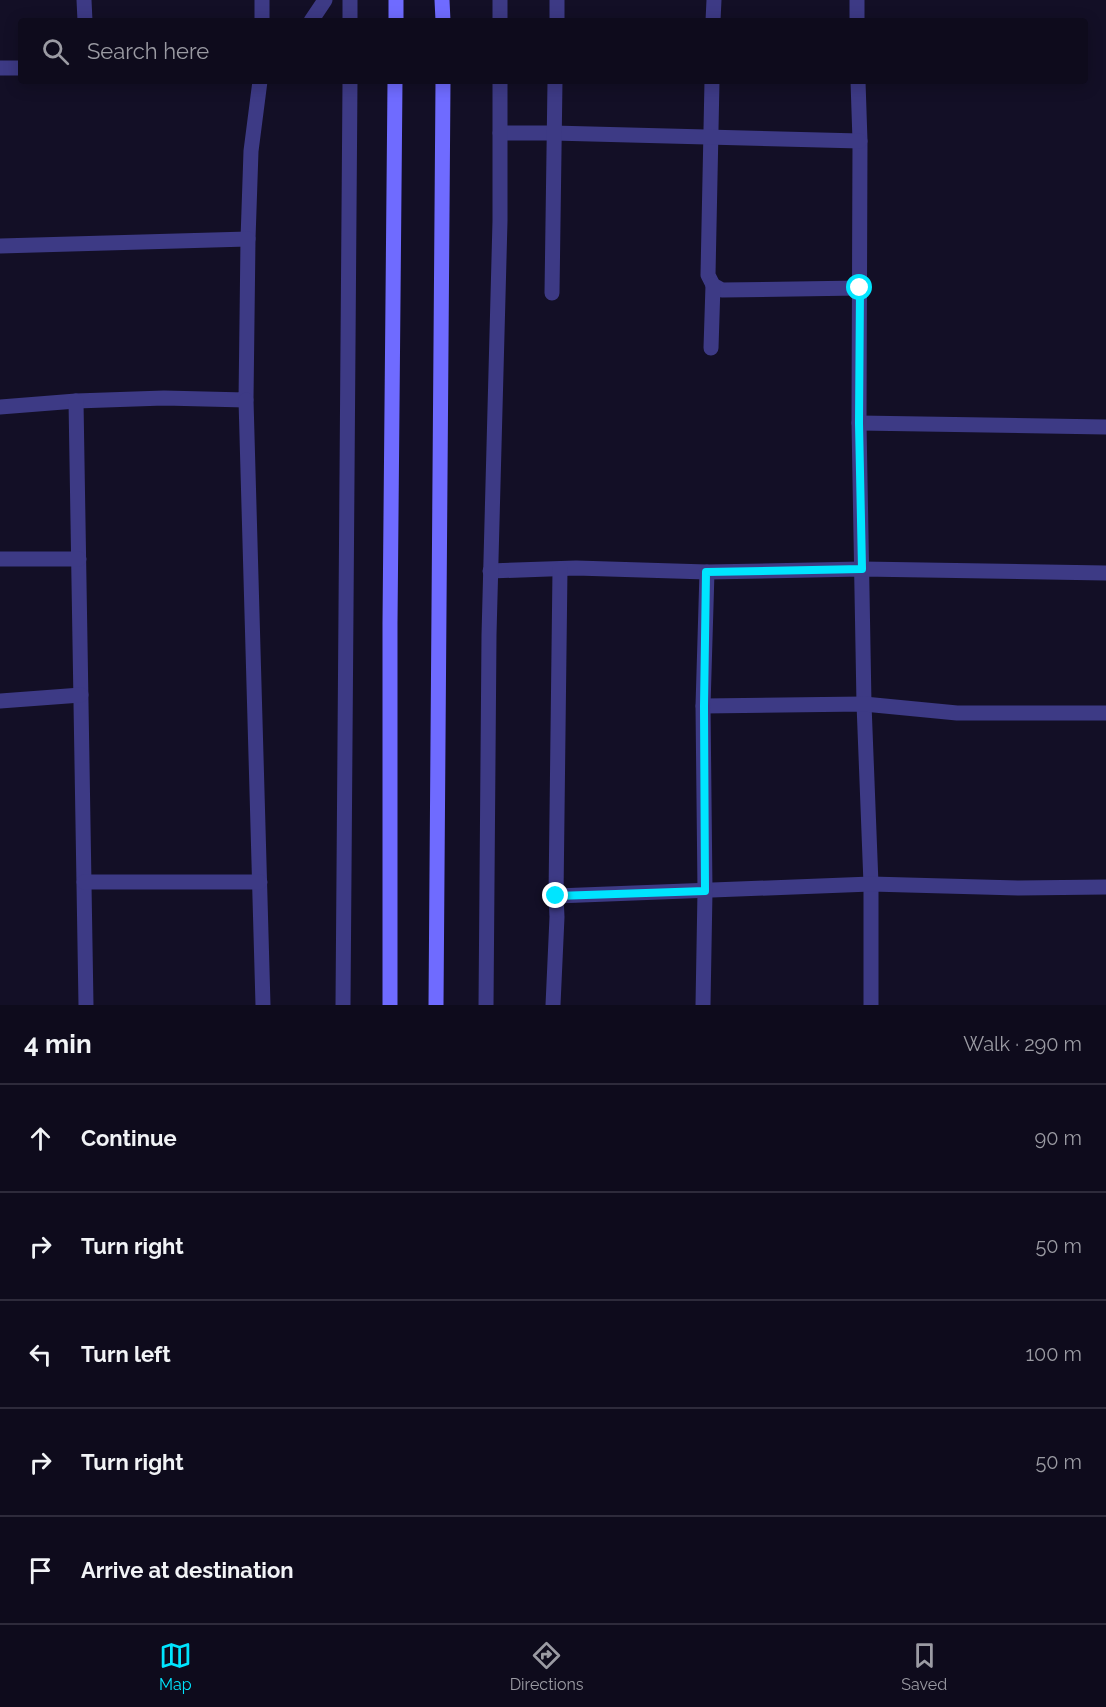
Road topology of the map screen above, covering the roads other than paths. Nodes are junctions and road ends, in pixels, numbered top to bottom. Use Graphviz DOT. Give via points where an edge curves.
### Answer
graph roads {
  1 [pos="84,0"];
  2 [pos="262,0"];
  3 [pos="325,0"];
  4 [pos="350,0"];
  5 [pos="396,0"];
  6 [pos="442,0"];
  7 [pos="500,0"];
  8 [pos="557,0"];
  9 [pos="714,0"];
  10 [pos="857,0"];
  11 [pos="85,18"];
  12 [pos="262,18"];
  13 [pos="313,18"];
  14 [pos="350,18"];
  15 [pos="396,18"];
  16 [pos="443,18"];
  17 [pos="500,18"];
  18 [pos="557,18"];
  19 [pos="713,18"];
  20 [pos="857,18"];
  21 [pos="0,68"];
  22 [pos="18,68"];
  23 [pos="260,84"];
  24 [pos="350,84"];
  25 [pos="395,84"];
  26 [pos="443,84"];
  27 [pos="500,84"];
  28 [pos="555,84"];
  29 [pos="712,84"];
  30 [pos="858,84"];
  31 [pos="500,133"];
  32 [pos="554,133"];
  33 [pos="710,137"];
  34 [pos="860,141"];
  35 [pos="248,239"];
  36 [pos="0,246"];
  37 [pos="713,285"];
  38 [pos="860,288"];
  39 [pos="552,293"];
  40 [pos="711,348"];
  41 [pos="246,400"];
  42 [pos="76,401"];
  43 [pos="0,407"];
  44 [pos="859,423"];
  45 [pos="1106,427"];
  46 [pos="0,559"];
  47 [pos="79,559"];
  48 [pos="560,569"];
  49 [pos="862,569"];
  50 [pos="490,571"];
  51 [pos="706,572"];
  52 [pos="1106,573"];
  53 [pos="81,696"];
  54 [pos="0,700"];
  55 [pos="864,704"];
  56 [pos="704,706"];
  57 [pos="1106,713"];
  58 [pos="84,882"];
  59 [pos="260,882"];
  60 [pos="871,885"];
  61 [pos="1106,887"];
  62 [pos="705,891"];
  63 [pos="556,896"];
  64 [pos="86,1005"];
  65 [pos="263,1005"];
  66 [pos="344,1005"];
  67 [pos="390,1005"];
  68 [pos="436,1005"];
  69 [pos="486,1005"];
  70 [pos="553,1005"];
  71 [pos="703,1005"];
  72 [pos="871,1005"];
  1 -- 11 [label="street"];
  2 -- 12 [label="street"];
  3 -- 13 [label="street"];
  4 -- 14 [label="street"];
  5 -- 15 [label="main road"];
  6 -- 16 [label="main road"];
  7 -- 17 [label="street"];
  8 -- 18 [label="street"];
  9 -- 19 [label="street"];
  10 -- 20 [label="street"];
  21 -- 22 [label="street"];
  23 -- 35 [label="street" via="251,151"];
  24 -- 66 [label="street"];
  25 -- 67 [label="main road"];
  26 -- 68 [label="main road"];
  27 -- 31 [label="street"];
  28 -- 32 [label="street"];
  29 -- 33 [label="street"];
  30 -- 34 [label="street"];
  31 -- 32 [label="street"];
  31 -- 50 [label="street"];
  32 -- 33 [label="street"];
  32 -- 39 [label="street"];
  33 -- 34 [label="street"];
  33 -- 37 [label="street" via="708,275"];
  34 -- 38 [label="street"];
  35 -- 36 [label="street"];
  35 -- 41 [label="street"];
  37 -- 38 [label="street" via="722,290"];
  37 -- 40 [label="street"];
  38 -- 44 [label="street"];
  41 -- 42 [label="street"];
  41 -- 59 [label="street"];
  42 -- 43 [label="street"];
  42 -- 47 [label="street"];
  44 -- 45 [label="street"];
  44 -- 49 [label="street"];
  46 -- 47 [label="street"];
  47 -- 53 [label="street"];
  48 -- 50 [label="street"];
  48 -- 51 [label="street"];
  48 -- 63 [label="street"];
  49 -- 51 [label="street"];
  49 -- 52 [label="street"];
  49 -- 55 [label="street"];
  50 -- 69 [label="street"];
  51 -- 56 [label="street"];
  53 -- 54 [label="street"];
  53 -- 58 [label="street"];
  55 -- 56 [label="street"];
  55 -- 57 [label="street" via="957,713"];
  55 -- 60 [label="street"];
  56 -- 62 [label="street"];
  58 -- 59 [label="street"];
  58 -- 64 [label="street"];
  59 -- 65 [label="street"];
  60 -- 61 [label="street"];
  60 -- 62 [label="street"];
  60 -- 72 [label="street"];
  62 -- 63 [label="street"];
  62 -- 71 [label="street"];
  63 -- 70 [label="street"];
}
